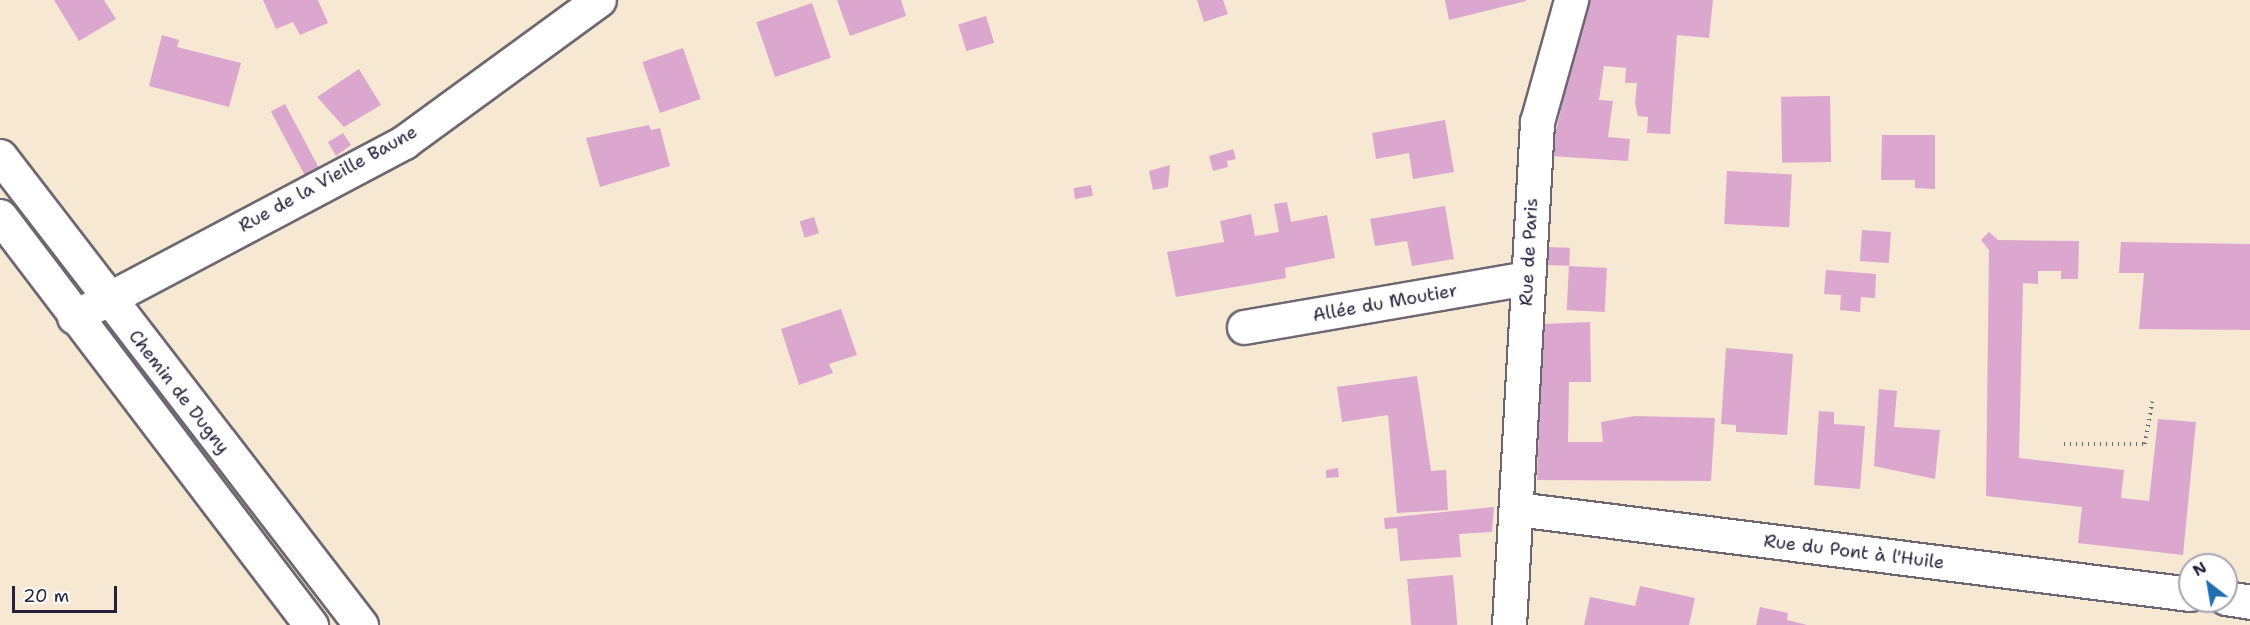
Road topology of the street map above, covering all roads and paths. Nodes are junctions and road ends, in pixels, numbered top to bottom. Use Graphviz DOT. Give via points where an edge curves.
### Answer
graph roads {
  1 [pos="1571,0"];
  2 [pos="584,3"];
  3 [pos="0,156"];
  4 [pos="0,216"];
  5 [pos="1527,278"];
  6 [pos="106,299"];
  7 [pos="74,316"];
  8 [pos="1244,327"];
  9 [pos="2152,402"];
  10 [pos="2064,444"];
  11 [pos="1517,509"];
  12 [pos="2178,592"];
  13 [pos="311,625"];
  14 [pos="361,625"];
  15 [pos="1509,625"];
  1 -- 5 [label="street, Rue de Paris" via="1537,122"];
  2 -- 6 [label="street, Rue de la Vieille Baune" via="404,142"];
  3 -- 6 [label="street, Chemin de Dugny"];
  4 -- 7 [label="street, Chemin de Dugny"];
  5 -- 8 [label="street, Allée du Moutier"];
  5 -- 11 [label="street, Rue de Paris"];
  6 -- 7 [label="street, Rue de la Vieille Baune"];
  6 -- 14 [label="street, Chemin de Dugny"];
  7 -- 13 [label="street, Chemin de Dugny"];
  9 -- 10 [label="path" via="2145,444"];
  11 -- 12 [label="street, Rue du Pont à l'Huile"];
  11 -- 15 [label="street, Rue de Paris"];
}
